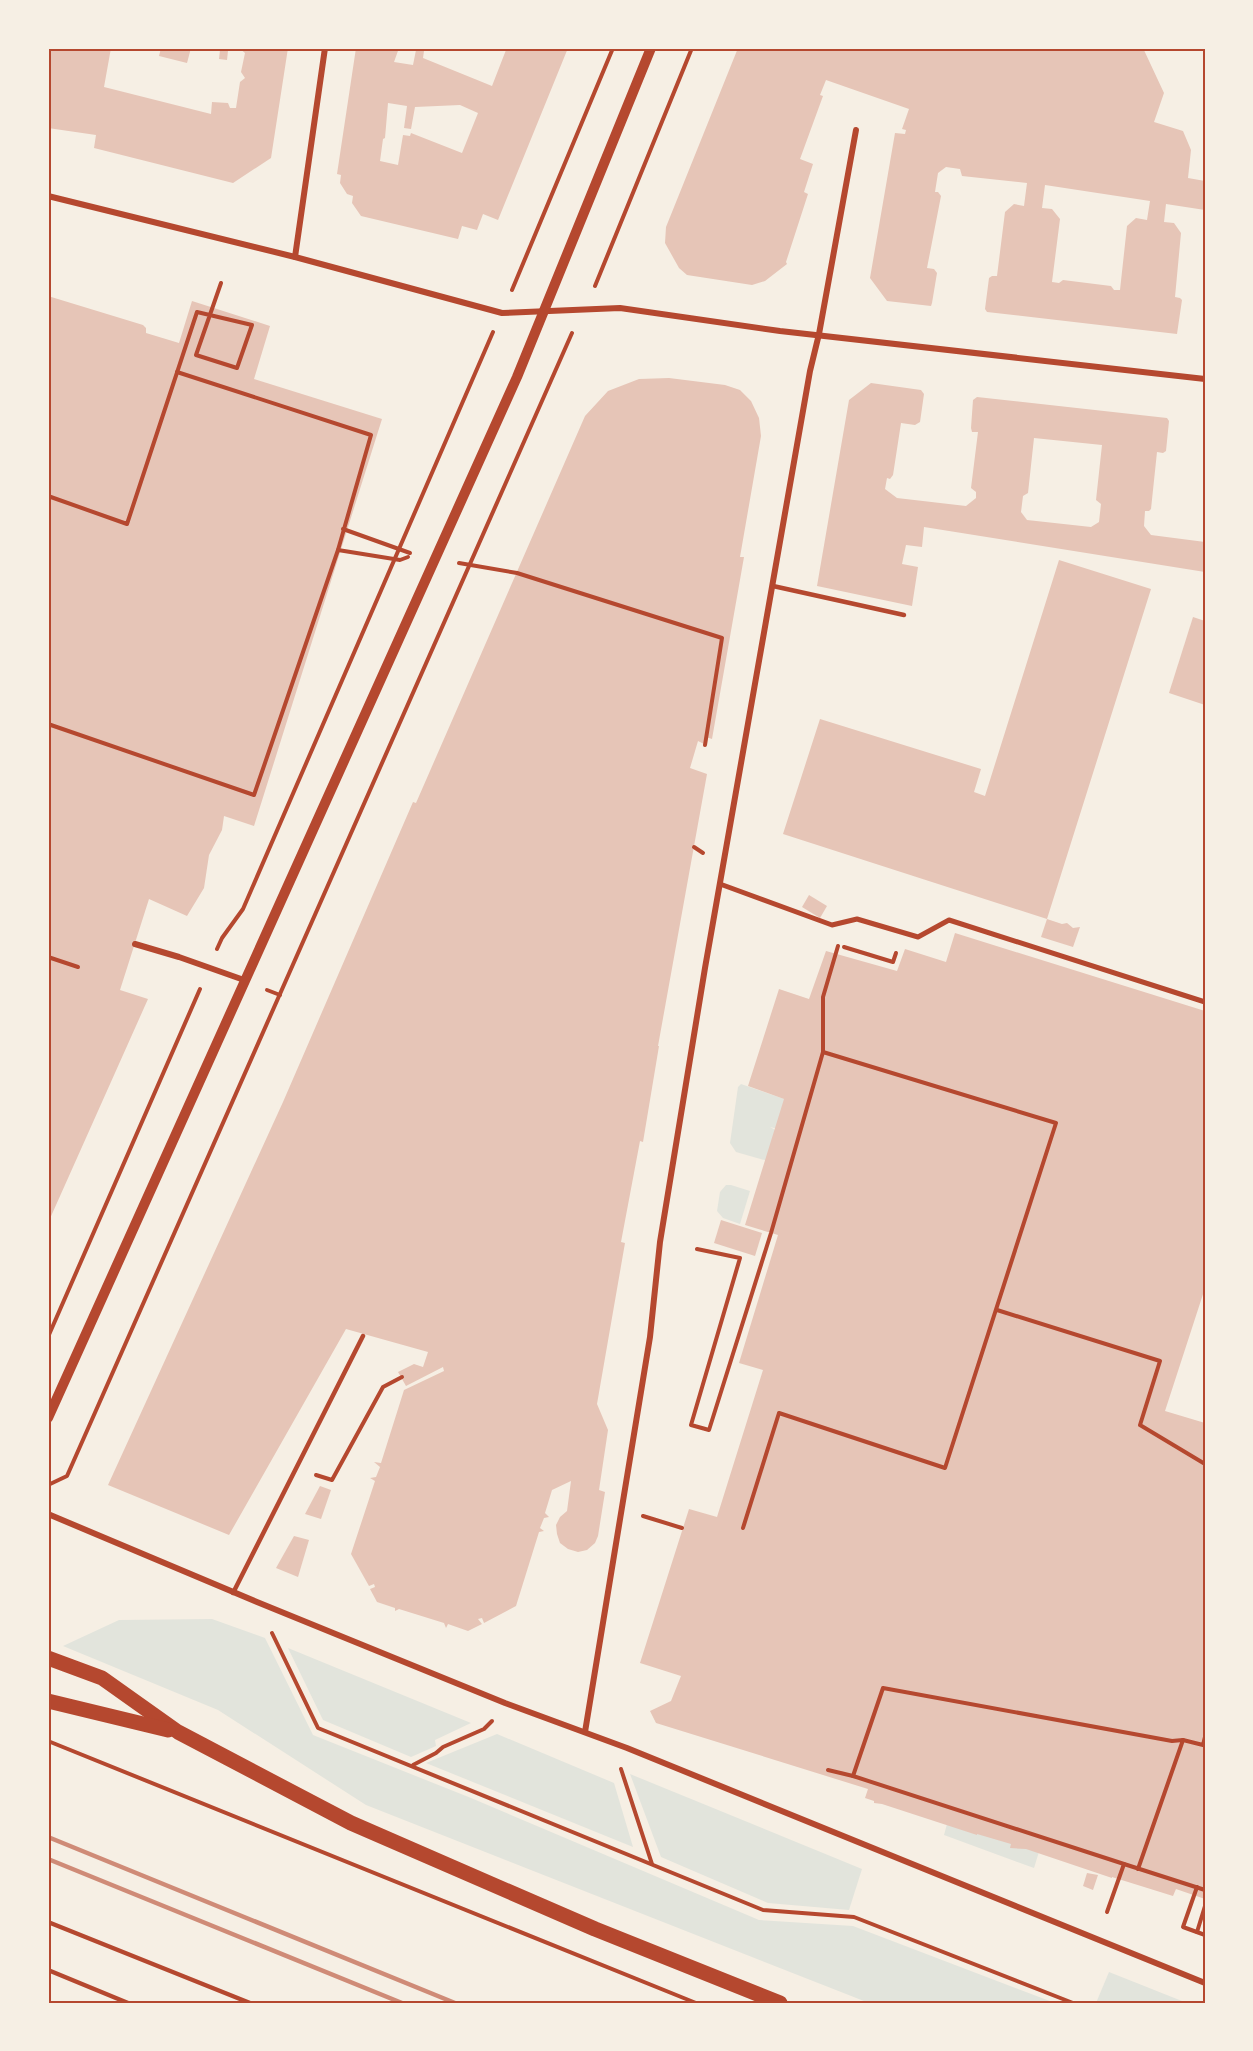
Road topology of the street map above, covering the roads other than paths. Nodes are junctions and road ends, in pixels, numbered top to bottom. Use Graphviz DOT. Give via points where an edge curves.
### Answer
graph roads {
  1 [pos="325,48"];
  2 [pos="651,48"];
  3 [pos="856,130"];
  4 [pos="48,196"];
  5 [pos="295,256"];
  6 [pos="543,311"];
  7 [pos="819,334"];
  8 [pos="1205,379"];
  9 [pos="773,586"];
  10 [pos="904,615"];
  11 [pos="720,884"];
  12 [pos="135,944"];
  13 [pos="244,980"];
  14 [pos="1205,1002"];
  15 [pos="363,1336"];
  16 [pos="48,1418"];
  17 [pos="48,1514"];
  18 [pos="234,1593"];
  19 [pos="48,1658"];
  20 [pos="48,1701"];
  21 [pos="178,1732"];
  22 [pos="585,1732"];
  23 [pos="48,1922"];
  24 [pos="48,1970"];
  25 [pos="1205,1983"];
  26 [pos="128,2003"];
  27 [pos="250,2003"];
  28 [pos="780,2003"];
  1 -- 5 [label="street"];
  2 -- 6 [label="street"];
  3 -- 7 [label="street"];
  4 -- 5 [label="street"];
  5 -- 6 [label="street" via="502,313"];
  6 -- 7 [label="street" via="620,308"];
  6 -- 13 [label="street" via="512,388"];
  7 -- 8 [label="street"];
  7 -- 9 [label="street"];
  9 -- 10 [label="lane"];
  9 -- 11 [label="street"];
  11 -- 14 [label="street" via="832,925 857,919 918,937 949,920"];
  11 -- 22 [label="street"];
  12 -- 13 [label="street"];
  13 -- 16 [label="street"];
  15 -- 18 [label="lane"];
  17 -- 18 [label="street"];
  18 -- 22 [label="street"];
  19 -- 21 [label="main road" via="102,1678"];
  20 -- 21 [label="main road"];
  21 -- 28 [label="main road" via="351,1823 595,1929"];
  22 -- 25 [label="street"];
  23 -- 27 [label="lane"];
  24 -- 26 [label="lane"];
}
